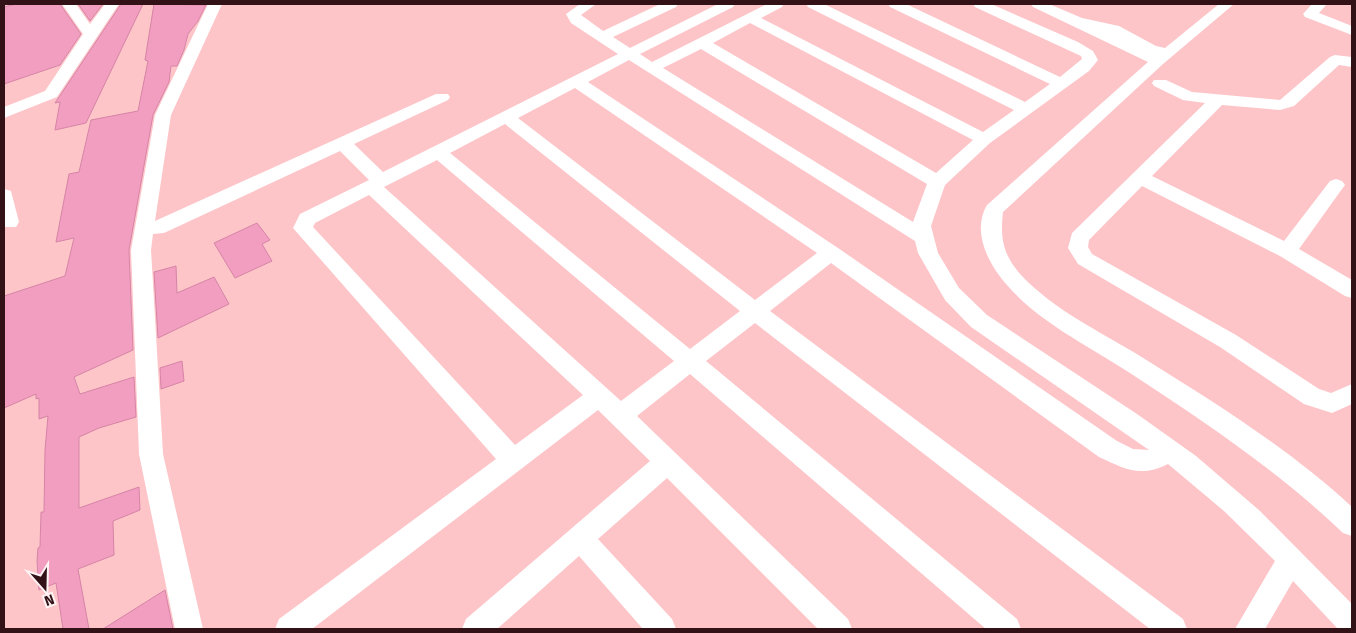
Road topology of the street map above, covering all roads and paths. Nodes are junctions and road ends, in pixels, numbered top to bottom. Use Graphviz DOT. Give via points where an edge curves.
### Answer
graph roads {
  1 [pos="69,4"];
  2 [pos="112,4"];
  3 [pos="215,4"];
  4 [pos="589,4"];
  5 [pos="671,4"];
  6 [pos="728,4"];
  7 [pos="777,4"];
  8 [pos="813,4"];
  9 [pos="895,4"];
  10 [pos="980,4"];
  11 [pos="1038,4"];
  12 [pos="1227,4"];
  13 [pos="1320,4"];
  14 [pos="751,18"];
  15 [pos="1352,30"];
  16 [pos="90,34"];
  17 [pos="602,37"];
  18 [pos="702,43"];
  19 [pos="629,54"];
  20 [pos="1352,62"];
  21 [pos="1162,66"];
  22 [pos="652,68"];
  23 [pos="576,81"];
  24 [pos="1061,84"];
  25 [pos="442,97"];
  26 [pos="1217,101"];
  27 [pos="1026,109"];
  28 [pos="4,114"];
  29 [pos="506,117"];
  30 [pos="984,139"];
  31 [pos="342,143"];
  32 [pos="438,152"];
  33 [pos="1141,178"];
  34 [pos="938,182"];
  35 [pos="376,183"];
  36 [pos="1336,185"];
  37 [pos="4,195"];
  38 [pos="9,222"];
  39 [pos="157,228"];
  40 [pos="926,239"];
  41 [pos="1287,251"];
  42 [pos="831,253"];
  43 [pos="1352,290"];
  44 [pos="755,311"];
  45 [pos="979,321"];
  46 [pos="956,342"];
  47 [pos="690,361"];
  48 [pos="1352,394"];
  49 [pos="599,396"];
  50 [pos="620,415"];
  51 [pos="1169,450"];
  52 [pos="512,459"];
  53 [pos="668,462"];
  54 [pos="1351,521"];
  55 [pos="580,538"];
  56 [pos="1291,560"];
  57 [pos="1352,624"];
  58 [pos="486,626"];
  59 [pos="189,629"];
  60 [pos="289,629"];
  61 [pos="662,629"];
  62 [pos="838,629"];
  63 [pos="1007,629"];
  64 [pos="1173,629"];
  65 [pos="1249,629"];
  1 -- 16 [label="street"];
  2 -- 16 [label="street"];
  3 -- 59 [label="street" via="163,115 141,250 150,454"];
  4 -- 17 [label="street" via="573,14 576,20"];
  5 -- 17 [label="street"];
  6 -- 19 [label="street"];
  7 -- 14 [label="street"];
  8 -- 27 [label="street"];
  9 -- 24 [label="street"];
  10 -- 24 [label="street" via="1088,54 1090,60 1083,68"];
  11 -- 21 [label="street" via="1078,21 1114,29 1151,49"];
  12 -- 21 [label="street"];
  13 -- 15 [label="street" via="1310,14"];
  14 -- 18 [label="street"];
  14 -- 30 [label="street"];
  16 -- 28 [label="street" via="51,94"];
  17 -- 19 [label="street"];
  18 -- 22 [label="street"];
  18 -- 34 [label="street"];
  19 -- 22 [label="street"];
  19 -- 23 [label="street"];
  20 -- 26 [label="street" via="1335,60 1288,103"];
  21 -- 26 [label="street" via="1189,97"];
  21 -- 54 [label="street" via="994,210 990,241 1002,264 1039,303 1252,440"];
  22 -- 40 [label="street"];
  23 -- 29 [label="street"];
  23 -- 42 [label="street"];
  24 -- 27 [label="street"];
  25 -- 31 [label="street"];
  26 -- 33 [label="street"];
  27 -- 30 [label="street"];
  29 -- 32 [label="street"];
  29 -- 44 [label="street"];
  30 -- 34 [label="street"];
  31 -- 35 [label="street"];
  31 -- 39 [label="street"];
  32 -- 35 [label="street"];
  32 -- 47 [label="street"];
  33 -- 41 [label="street"];
  33 -- 48 [label="street" via="1079,238 1078,248 1085,259 1228,341 1312,397 1332,403"];
  34 -- 40 [label="street" via="921,226"];
  35 -- 49 [label="street"];
  35 -- 52 [label="street" via="307,219 303,228"];
  36 -- 41 [label="street"];
  37 -- 38 [label="street"];
  40 -- 45 [label="street" via="928,253 952,294"];
  41 -- 43 [label="street"];
  42 -- 44 [label="street"];
  42 -- 46 [label="street"];
  44 -- 47 [label="street"];
  44 -- 64 [label="street"];
  45 -- 46 [label="street"];
  45 -- 51 [label="street"];
  46 -- 51 [label="street" via="1108,449 1136,462 1155,461"];
  47 -- 50 [label="street"];
  47 -- 63 [label="street"];
  49 -- 50 [label="street"];
  49 -- 52 [label="street"];
  50 -- 53 [label="street"];
  51 -- 56 [label="street" via="1217,488"];
  52 -- 60 [label="street"];
  53 -- 55 [label="street"];
  53 -- 62 [label="street"];
  55 -- 58 [label="street"];
  55 -- 61 [label="street"];
  56 -- 57 [label="street"];
  56 -- 65 [label="street"];
}
